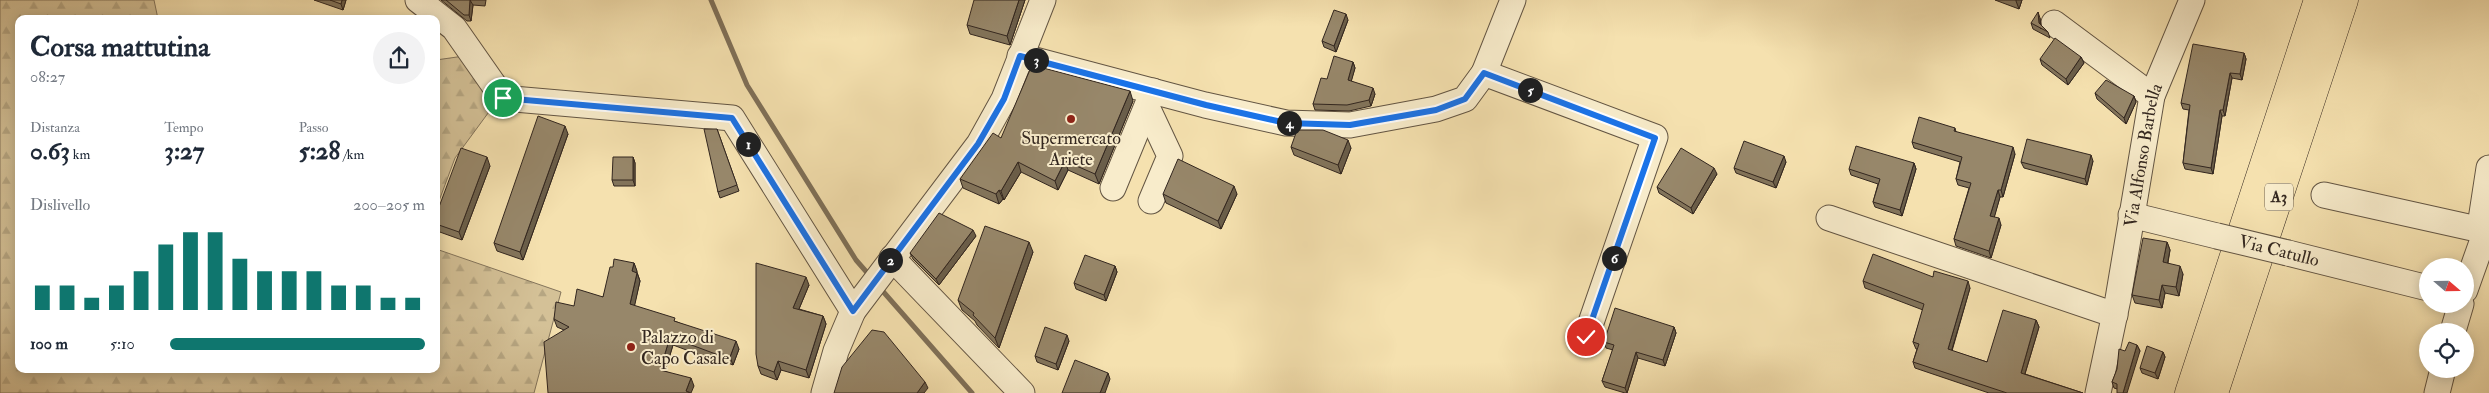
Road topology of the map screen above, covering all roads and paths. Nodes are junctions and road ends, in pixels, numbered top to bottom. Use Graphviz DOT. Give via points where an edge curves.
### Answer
graph roads {
  1 [pos="418,0"];
  2 [pos="1031,0"];
  3 [pos="1043,0"];
  4 [pos="1513,0"];
  5 [pos="2192,0"];
  6 [pos="2318,0"];
  7 [pos="2344,0"];
  8 [pos="437,15"];
  9 [pos="440,17"];
  10 [pos="2054,24"];
  11 [pos="1022,50"];
  12 [pos="1484,73"];
  13 [pos="2152,96"];
  14 [pos="1150,99"];
  15 [pos="2489,168"];
  16 [pos="1113,188"];
  17 [pos="2324,196"];
  18 [pos="1151,201"];
  19 [pos="2131,215"];
  20 [pos="1829,218"];
  21 [pos="2488,231"];
  22 [pos="885,267"];
  23 [pos="2474,267"];
  24 [pos="2419,286"];
  25 [pos="853,311"];
  26 [pos="2115,315"];
  27 [pos="1586,337"];
  28 [pos="2441,378"];
  29 [pos="824,393"];
  30 [pos="1022,393"];
  31 [pos="2098,393"];
  32 [pos="2189,393"];
  33 [pos="2214,393"];
  34 [pos="2437,393"];
  1 -- 8 [label="street"];
  2 -- 11 [label="street"];
  3 -- 11 [label="street"];
  4 -- 12 [label="street"];
  5 -- 13 [label="street, Via Alfonso Barbella"];
  6 -- 32 [label="highway, A3"];
  7 -- 33 [label="highway, A3"];
  9 -- 25 [label="street" via="454,28 503,98 732,118"];
  10 -- 13 [label="street"];
  11 -- 14 [label="street"];
  11 -- 22 [label="street" via="1004,99 978,144"];
  12 -- 14 [label="street" via="1465,99 1436,110 1350,125 1286,123"];
  12 -- 27 [label="street" via="1655,138"];
  13 -- 19 [label="street, Via Alfonso Barbella"];
  14 -- 16 [label="street"];
  14 -- 18 [label="street" via="1170,156"];
  15 -- 21 [label="street" via="2481,220"];
  17 -- 21 [label="street"];
  19 -- 24 [label="street, Via Catullo, bridge"];
  19 -- 26 [label="street, Via Alfonso Barbella"];
  20 -- 26 [label="street"];
  21 -- 23 [label="street"];
  22 -- 25 [label="street"];
  22 -- 30 [label="street"];
  25 -- 29 [label="street" via="836,351"];
  26 -- 31 [label="street, Via Alfonso Barbella"];
  28 -- 34 [label="street"];
}
